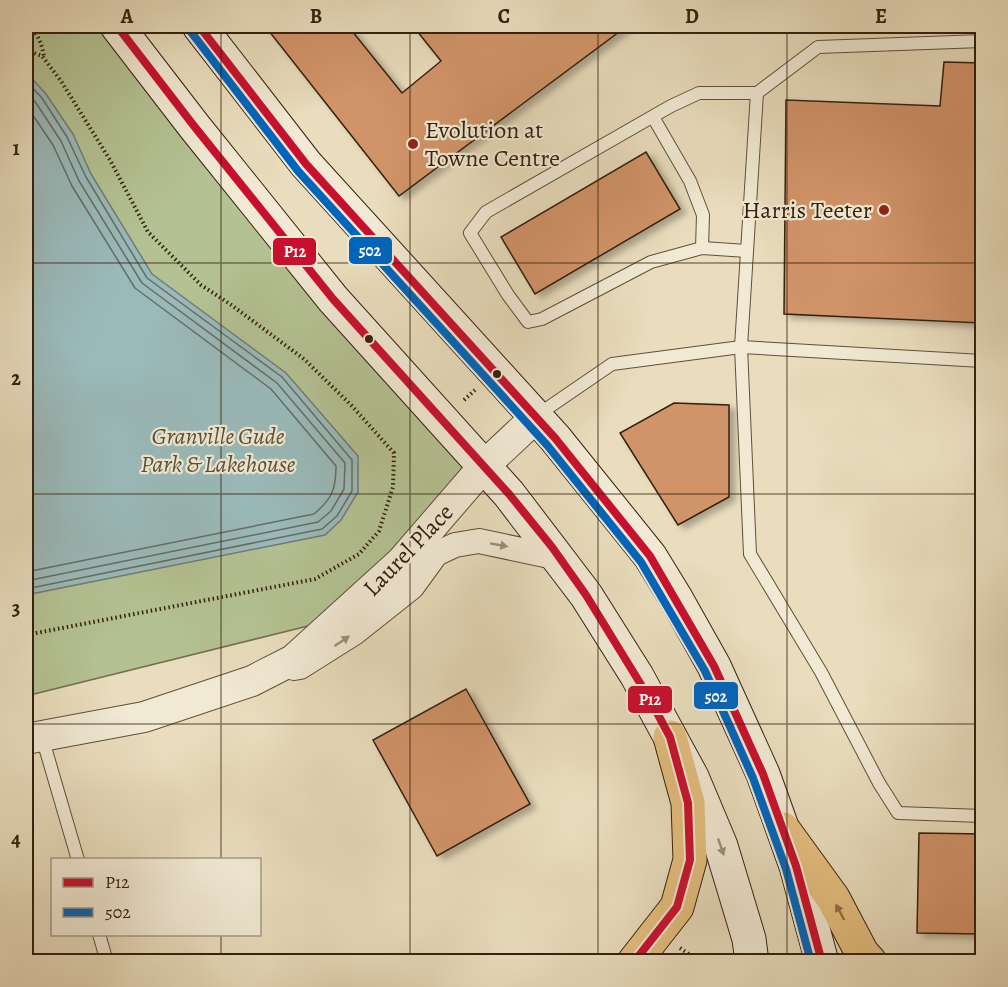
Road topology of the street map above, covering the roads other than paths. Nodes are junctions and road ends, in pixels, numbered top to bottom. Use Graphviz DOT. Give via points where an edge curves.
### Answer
graph roads {
  1 [pos="117,26"];
  2 [pos="199,26"];
  3 [pos="982,41"];
  4 [pos="757,93"];
  5 [pos="653,117"];
  6 [pos="702,248"];
  7 [pos="747,251"];
  8 [pos="741,347"];
  9 [pos="982,361"];
  10 [pos="536,417"];
  11 [pos="484,466"];
  12 [pos="559,558"];
  13 [pos="271,672"];
  14 [pos="34,737"];
  15 [pos="670,737"];
  16 [pos="982,816"];
  17 [pos="783,829"];
  18 [pos="77,858"];
  19 [pos="100,936"];
  20 [pos="107,962"];
  21 [pos="634,962"];
  22 [pos="752,962"];
  23 [pos="822,962"];
  24 [pos="870,962"];
  1 -- 11 [label="main road" via="333,299"];
  2 -- 10 [label="main road" via="306,164"];
  3 -- 4 [label="lane" via="818,47"];
  4 -- 5 [label="lane" via="699,93"];
  4 -- 7 [label="lane"];
  5 -- 6 [label="lane" via="690,181 703,215"];
  5 -- 6 [label="lane" via="486,212 470,233 528,322 542,319 651,262"];
  6 -- 7 [label="lane"];
  7 -- 8 [label="lane"];
  8 -- 9 [label="lane"];
  8 -- 10 [label="lane" via="612,364"];
  8 -- 16 [label="lane" via="750,554 821,672 898,813"];
  10 -- 11 [label="street, Laurel Place"];
  10 -- 17 [label="main road" via="650,556 678,600 714,666 763,774"];
  11 -- 12 [label="main road"];
  11 -- 13 [label="street, Laurel Place" via="402,561 293,660"];
  13 -- 12 [label="street, Laurel Place, one-way" via="300,668 346,638 412,587 436,554 455,545 478,541"];
  12 -- 15 [label="main road" via="630,665"];
  13 -- 14 [label="street, Laurel Place" via="144,717"];
  14 -- 18 [label="lane"];
  15 -- 21 [label="main road" via="688,803 690,860 677,907"];
  15 -- 22 [label="main road, one-way" via="721,846"];
  17 -- 23 [label="main road"];
  24 -- 17 [label="main road, one-way" via="833,898"];
  19 -- 20 [label="lane"];
}
